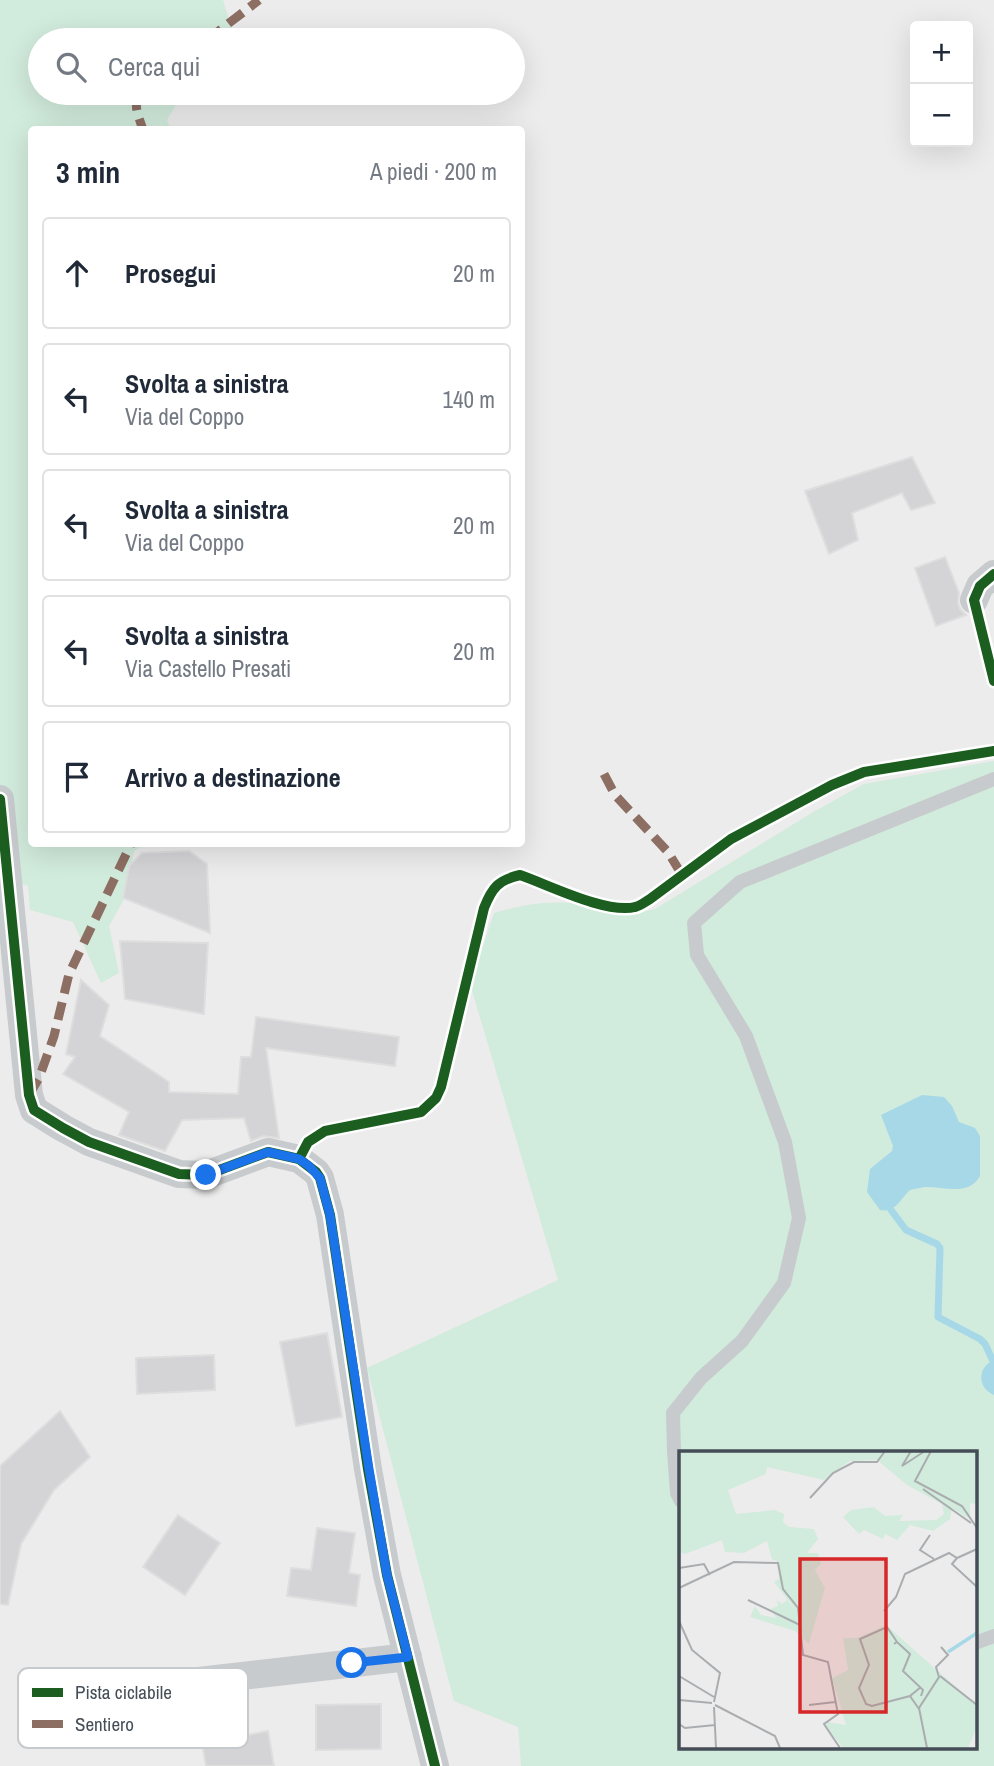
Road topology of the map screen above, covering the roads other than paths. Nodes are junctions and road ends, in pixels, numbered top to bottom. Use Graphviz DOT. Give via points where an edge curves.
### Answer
graph roads {
  1 [pos="994,574"];
  2 [pos="974,600"];
  3 [pos="994,779"];
  4 [pos="0,799"];
  5 [pos="679,1497"];
  6 [pos="994,1636"];
  7 [pos="976,1643"];
  8 [pos="408,1657"];
  9 [pos="248,1675"];
  10 [pos="435,1766"];
  1 -- 2 [label="street" via="980,586"];
  3 -- 5 [label="lane" via="740,882 694,923 697,955 746,1037 785,1142 799,1218 784,1283 742,1341 701,1378 673,1413"];
  4 -- 8 [label="street" via="34,1110 89,1142 179,1174 206,1175 268,1152 299,1159 320,1178 330,1215 387,1575"];
  6 -- 7 [label="lane"];
  8 -- 9 [label="street"];
  8 -- 10 [label="street"];
}
